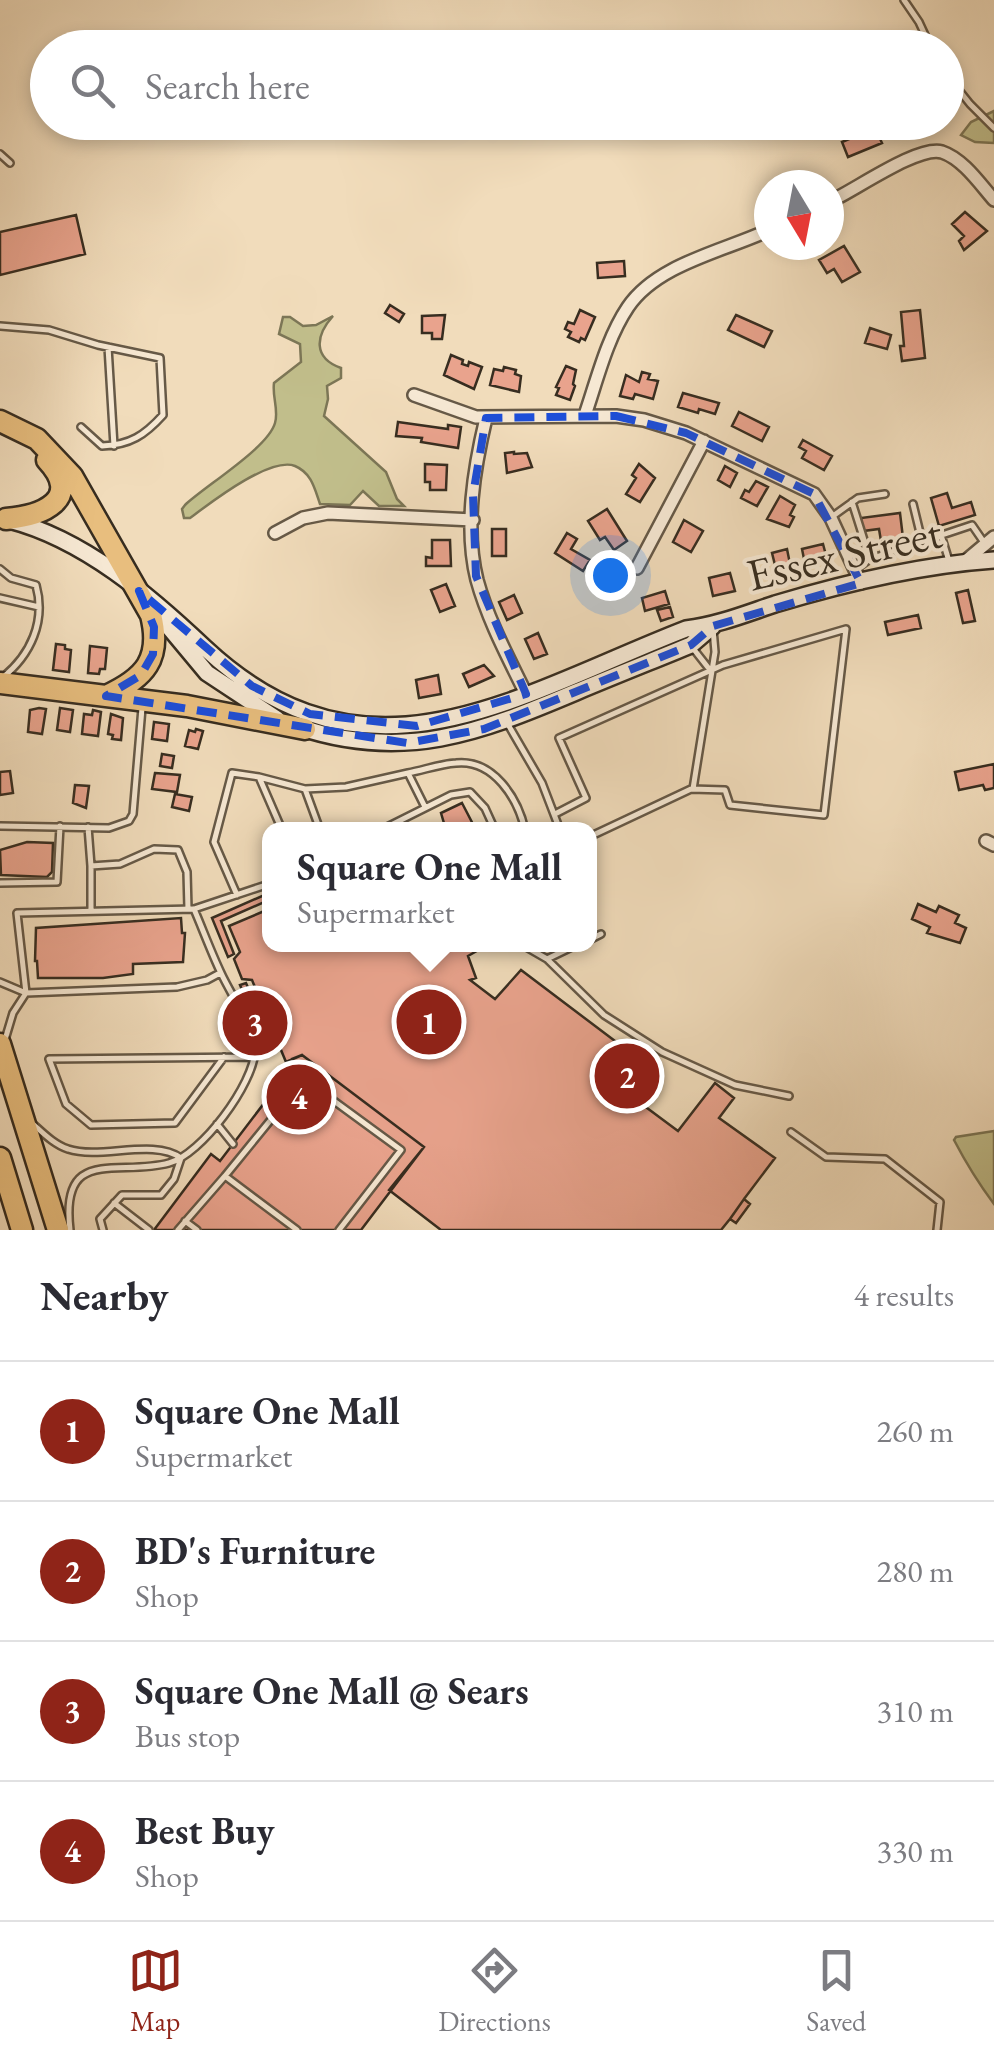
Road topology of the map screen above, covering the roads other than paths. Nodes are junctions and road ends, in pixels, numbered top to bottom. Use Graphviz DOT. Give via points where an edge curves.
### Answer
graph roads {
  1 [pos="904,0"];
  2 [pos="923,30"];
  3 [pos="964,94"];
  4 [pos="994,128"];
  5 [pos="0,154"];
  6 [pos="10,163"];
  7 [pos="844,194"];
  8 [pos="994,200"];
  9 [pos="754,236"];
  10 [pos="0,326"];
  11 [pos="108,347"];
  12 [pos="414,396"];
  13 [pos="586,415"];
  14 [pos="486,418"];
  15 [pos="0,421"];
  16 [pos="81,427"];
  17 [pos="0,430"];
  18 [pos="704,441"];
  19 [pos="114,446"];
  20 [pos="885,494"];
  21 [pos="852,502"];
  22 [pos="913,504"];
  23 [pos="3,518"];
  24 [pos="831,518"];
  25 [pos="473,520"];
  26 [pos="275,533"];
  27 [pos="942,535"];
  28 [pos="989,540"];
  29 [pos="922,541"];
  30 [pos="870,559"];
  31 [pos="994,560"];
  32 [pos="957,564"];
  33 [pos="638,568"];
  34 [pos="0,569"];
  35 [pos="858,577"];
  36 [pos="139,591"];
  37 [pos="0,598"];
  38 [pos="39,607"];
  39 [pos="713,626"];
  40 [pos="690,645"];
  41 [pos="711,671"];
  42 [pos="0,682"];
  43 [pos="526,694"];
  44 [pos="106,696"];
  45 [pos="142,700"];
  46 [pos="496,706"];
  47 [pos="506,721"];
  48 [pos="305,729"];
  49 [pos="408,773"];
  50 [pos="259,777"];
  51 [pos="305,789"];
  52 [pos="693,789"];
  53 [pos="425,808"];
  54 [pos="555,814"];
  55 [pos="279,822"];
  56 [pos="317,822"];
  57 [pos="397,822"];
  58 [pos="491,822"];
  59 [pos="521,822"];
  60 [pos="558,822"];
  61 [pos="0,826"];
  62 [pos="60,826"];
  63 [pos="88,827"];
  64 [pos="597,833"];
  65 [pos="90,866"];
  66 [pos="0,883"];
  67 [pos="262,886"];
  68 [pos="237,895"];
  69 [pos="191,909"];
  70 [pos="91,911"];
  71 [pos="601,934"];
  72 [pos="597,936"];
  73 [pos="536,952"];
  74 [pos="561,952"];
  75 [pos="548,958"];
  76 [pos="220,973"];
  77 [pos="0,982"];
  78 [pos="26,993"];
  79 [pos="1,1047"];
  80 [pos="224,1057"];
  81 [pos="254,1057"];
  82 [pos="789,1096"];
  83 [pos="22,1116"];
  84 [pos="216,1124"];
  85 [pos="792,1132"];
  86 [pos="233,1144"];
  87 [pos="0,1158"];
  88 [pos="180,1158"];
  89 [pos="225,1176"];
  90 [pos="5,1188"];
  91 [pos="114,1203"];
  92 [pos="185,1221"];
  93 [pos="22,1230"];
  94 [pos="58,1230"];
  95 [pos="70,1230"];
  96 [pos="103,1230"];
  97 [pos="150,1230"];
  98 [pos="178,1230"];
  99 [pos="197,1230"];
  100 [pos="298,1230"];
  101 [pos="339,1230"];
  102 [pos="937,1230"];
  1 -- 2 [label="lane"];
  3 -- 4 [label="lane"];
  5 -- 6 [label="lane"];
  7 -- 8 [label="street" via="916,155 938,152 957,161"];
  9 -- 13 [label="street" via="639,294 617,328"];
  10 -- 11 [label="lane" via="49,330"];
  11 -- 19 [label="lane"];
  11 -- 19 [label="lane" via="160,358 164,415 147,433"];
  12 -- 14 [label="street"];
  13 -- 14 [label="street"];
  13 -- 18 [label="street" via="644,420"];
  14 -- 25 [label="street"];
  15 -- 36 [label="highway" via="60,460"];
  16 -- 19 [label="lane" via="102,446"];
  17 -- 23 [label="highway" via="34,446 60,480 50,508 32,517"];
  18 -- 24 [label="street" via="814,494"];
  18 -- 33 [label="street"];
  20 -- 21 [label="lane"];
  21 -- 24 [label="lane"];
  21 -- 30 [label="lane"];
  22 -- 29 [label="lane"];
  23 -- 36 [label="main road, Essex Street" via="74,547"];
  24 -- 35 [label="street"];
  25 -- 26 [label="street" via="328,513"];
  25 -- 43 [label="street" via="476,576"];
  27 -- 28 [label="lane" via="972,525"];
  27 -- 29 [label="lane"];
  27 -- 32 [label="lane"];
  28 -- 32 [label="street"];
  29 -- 30 [label="lane"];
  30 -- 35 [label="lane"];
  31 -- 32 [label="main road, Essex Street"];
  32 -- 35 [label="main road, Essex Street"];
  34 -- 38 [label="lane" via="36,585"];
  35 -- 39 [label="main road, Essex Street"];
  36 -- 44 [label="highway" via="154,627 153,654 141,676"];
  36 -- 46 [label="main road, Essex Street" via="242,680 290,708 395,727"];
  36 -- 48 [label="main road, Essex Street" via="207,673 256,708"];
  37 -- 38 [label="lane"];
  38 -- 42 [label="lane" via="26,657"];
  39 -- 40 [label="main road, Essex Street"];
  39 -- 41 [label="lane"];
  39 -- 43 [label="main road, Essex Street" via="686,629"];
  40 -- 41 [label="lane"];
  40 -- 47 [label="main road, Essex Street"];
  41 -- 52 [label="lane"];
  41 -- 52 [label="lane" via="846,629 824,816 730,806 725,790"];
  41 -- 54 [label="lane" via="559,738 586,798"];
  42 -- 44 [label="highway"];
  43 -- 46 [label="main road, Essex Street"];
  44 -- 45 [label="highway"];
  45 -- 48 [label="highway"];
  45 -- 63 [label="lane" via="132,814 121,826"];
  46 -- 47 [label="lane"];
  47 -- 48 [label="main road, Essex Street" via="406,743"];
  47 -- 54 [label="lane"];
  49 -- 51 [label="lane"];
  49 -- 53 [label="lane"];
  49 -- 59 [label="lane" via="459,762 489,769 510,794"];
  50 -- 51 [label="lane"];
  50 -- 55 [label="lane"];
  50 -- 68 [label="lane" via="232,774 214,842"];
  51 -- 56 [label="lane"];
  52 -- 64 [label="lane"];
  53 -- 57 [label="lane"];
  53 -- 58 [label="lane" via="470,792"];
  54 -- 60 [label="lane"];
  61 -- 62 [label="lane"];
  62 -- 63 [label="lane"];
  62 -- 66 [label="lane" via="57,882"];
  63 -- 65 [label="lane"];
  65 -- 69 [label="lane" via="120,864 154,849 178,850"];
  65 -- 70 [label="lane"];
  67 -- 68 [label="lane"];
  68 -- 69 [label="lane"];
  69 -- 70 [label="lane"];
  69 -- 76 [label="lane"];
  70 -- 78 [label="lane" via="17,913"];
  71 -- 72 [label="lane"];
  73 -- 75 [label="lane"];
  74 -- 75 [label="lane"];
  75 -- 82 [label="lane" via="604,1016 662,1052 735,1085"];
  76 -- 78 [label="lane" via="177,987"];
  76 -- 81 [label="lane" via="255,1046"];
  77 -- 78 [label="lane"];
  78 -- 79 [label="lane"];
  79 -- 83 [label="highway"];
  80 -- 80 [label="lane" via="166,1058 49,1059 66,1104 91,1125 175,1123"];
  80 -- 81 [label="lane"];
  81 -- 84 [label="lane" via="252,1072"];
  83 -- 88 [label="lane" via="65,1149 170,1150"];
  83 -- 94 [label="highway"];
  84 -- 86 [label="lane"];
  84 -- 88 [label="lane"];
  85 -- 102 [label="lane" via="826,1157 885,1159 940,1202"];
  87 -- 90 [label="highway"];
  88 -- 91 [label="lane" via="161,1195 122,1196"];
  88 -- 95 [label="lane" via="88,1171 69,1199"];
  89 -- 92 [label="lane"];
  89 -- 100 [label="lane"];
  89 -- 101 [label="lane" via="304,1079 401,1150"];
  90 -- 93 [label="highway"];
  91 -- 96 [label="lane" via="100,1220"];
  91 -- 97 [label="lane"];
  92 -- 98 [label="lane"];
  92 -- 99 [label="lane"];
}
